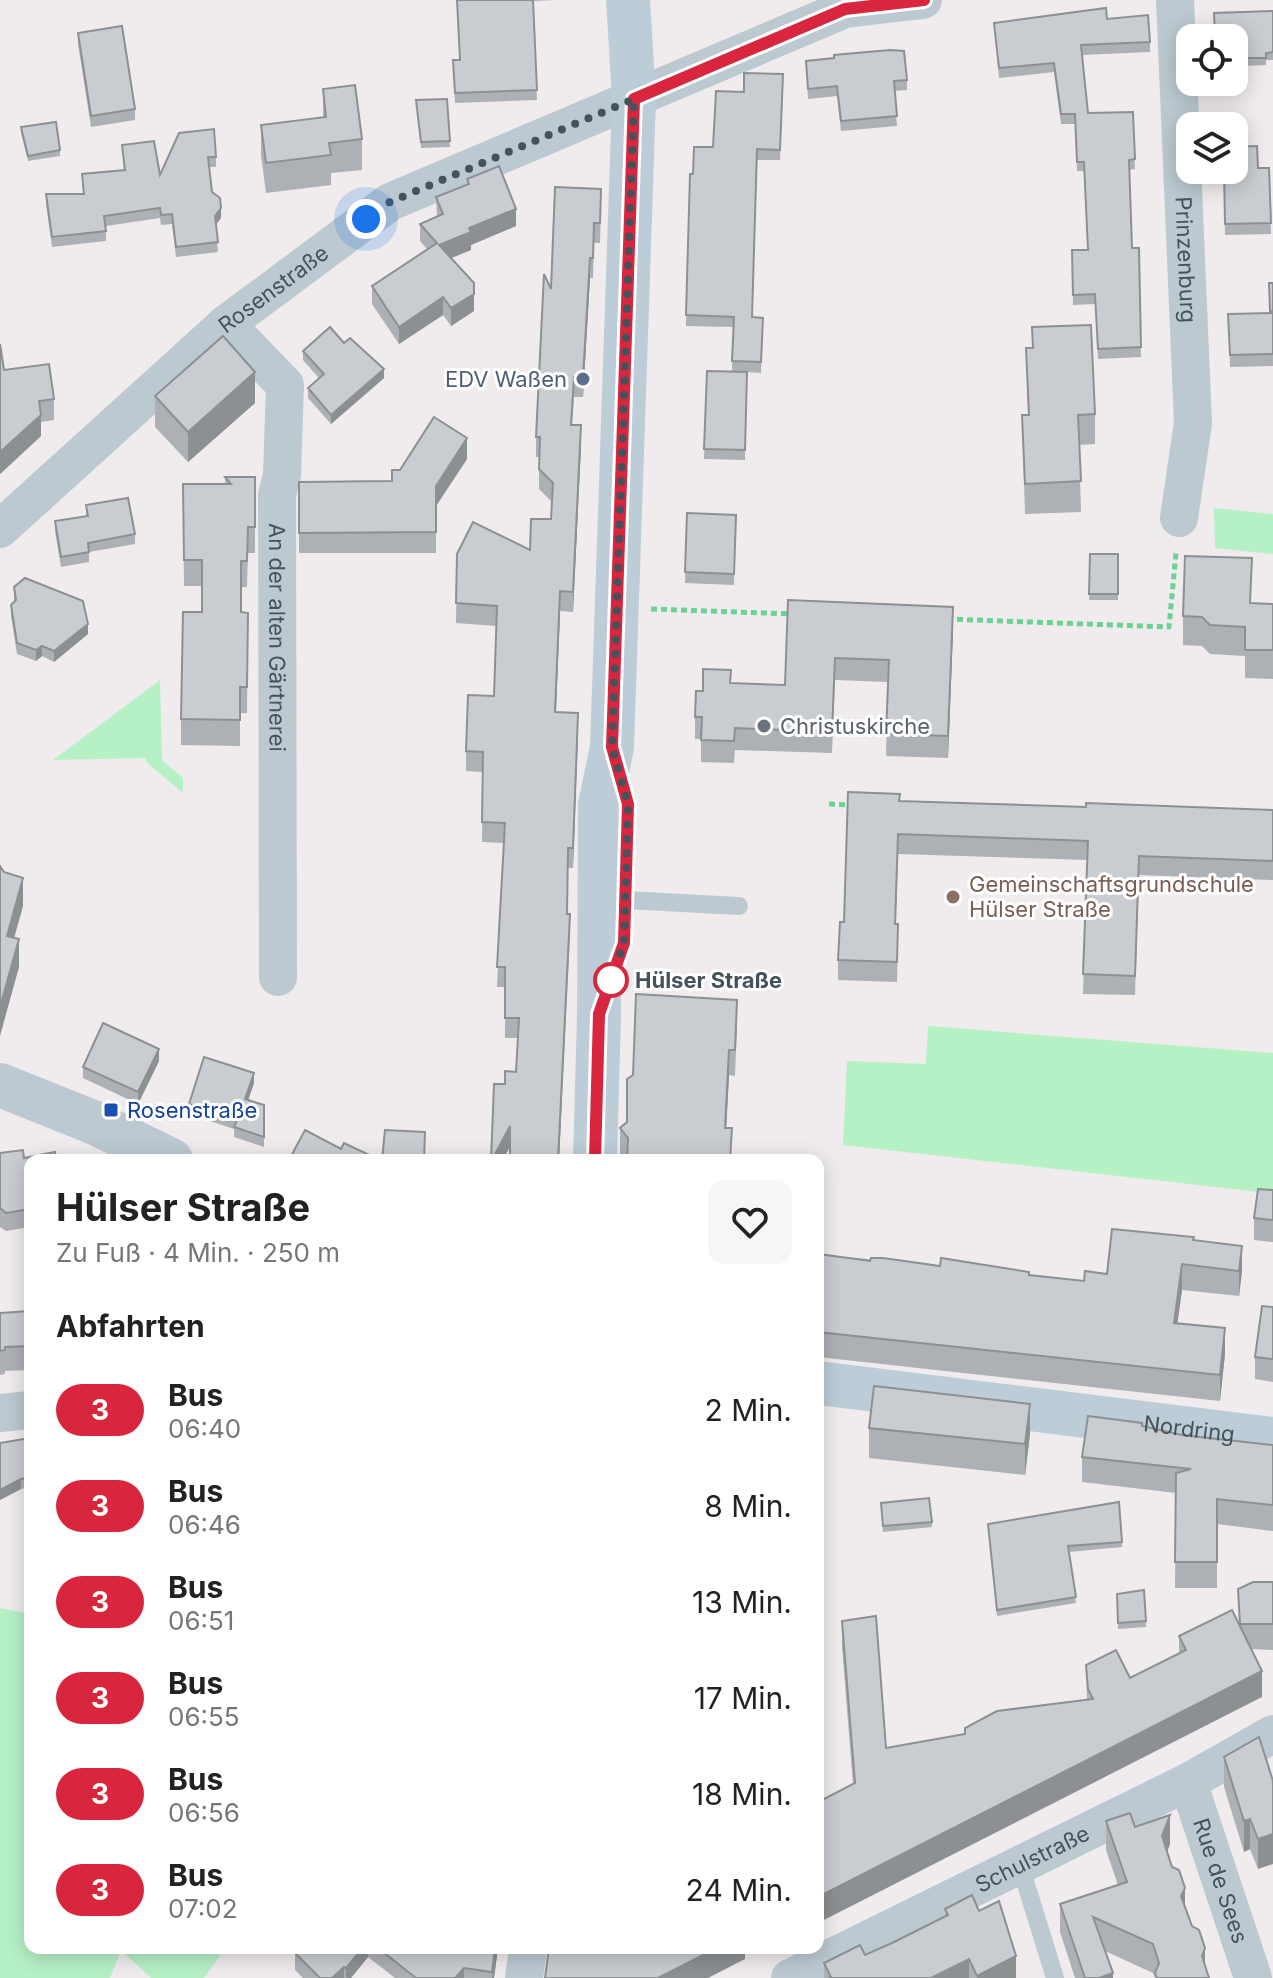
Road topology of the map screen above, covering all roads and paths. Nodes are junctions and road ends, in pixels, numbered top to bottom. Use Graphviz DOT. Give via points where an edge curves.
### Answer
graph roads {
  1 [pos="628,0"];
  2 [pos="923,0"];
  3 [pos="1175,0"];
  4 [pos="634,99"];
  5 [pos="226,324"];
  6 [pos="1179,518"];
  7 [pos="0,529"];
  8 [pos="618,608"];
  9 [pos="807,615"];
  10 [pos="933,619"];
  11 [pos="612,747"];
  12 [pos="829,804"];
  13 [pos="859,805"];
  14 [pos="625,900"];
  15 [pos="739,906"];
  16 [pos="278,977"];
  17 [pos="599,1014"];
  18 [pos="0,1085"];
  19 [pos="159,1154"];
  20 [pos="595,1154"];
  21 [pos="824,1384"];
  22 [pos="24,1411"];
  23 [pos="0,1413"];
  24 [pos="1273,1439"];
  25 [pos="1273,1734"];
  26 [pos="1188,1782"];
  27 [pos="1020,1865"];
  28 [pos="527,1954"];
  29 [pos="524,1978"];
  30 [pos="790,1978"];
  31 [pos="1055,1978"];
  32 [pos="1253,1978"];
  1 -- 4 [label="main road"];
  2 -- 4 [label="street, Rosenstraße" via="845,9"];
  3 -- 6 [label="street, Prinzenburg" via="1193,423"];
  4 -- 5 [label="street, Rosenstraße" via="390,202"];
  4 -- 8 [label="main road"];
  5 -- 7 [label="street, Rosenstraße"];
  5 -- 16 [label="street, An der alten Gärtnerei" via="285,385 277,495"];
  6 -- 10 [label="path" via="1169,627"];
  8 -- 9 [label="path"];
  8 -- 11 [label="main road"];
  11 -- 14 [label="main road" via="628,804"];
  11 -- 17 [label="main road" via="600,805"];
  12 -- 13 [label="path"];
  14 -- 15 [label="lane"];
  14 -- 17 [label="main road" via="624,943"];
  17 -- 20 [label="main road"];
  18 -- 19 [label="street"];
  21 -- 24 [label="main road, Nordring"];
  22 -- 23 [label="street"];
  25 -- 26 [label="street, Schulstraße"];
  26 -- 27 [label="street, Schulstraße"];
  26 -- 32 [label="street, Rue de Sees"];
  27 -- 30 [label="street, Schulstraße"];
  27 -- 31 [label="lane"];
  28 -- 29 [label="street"];
}
